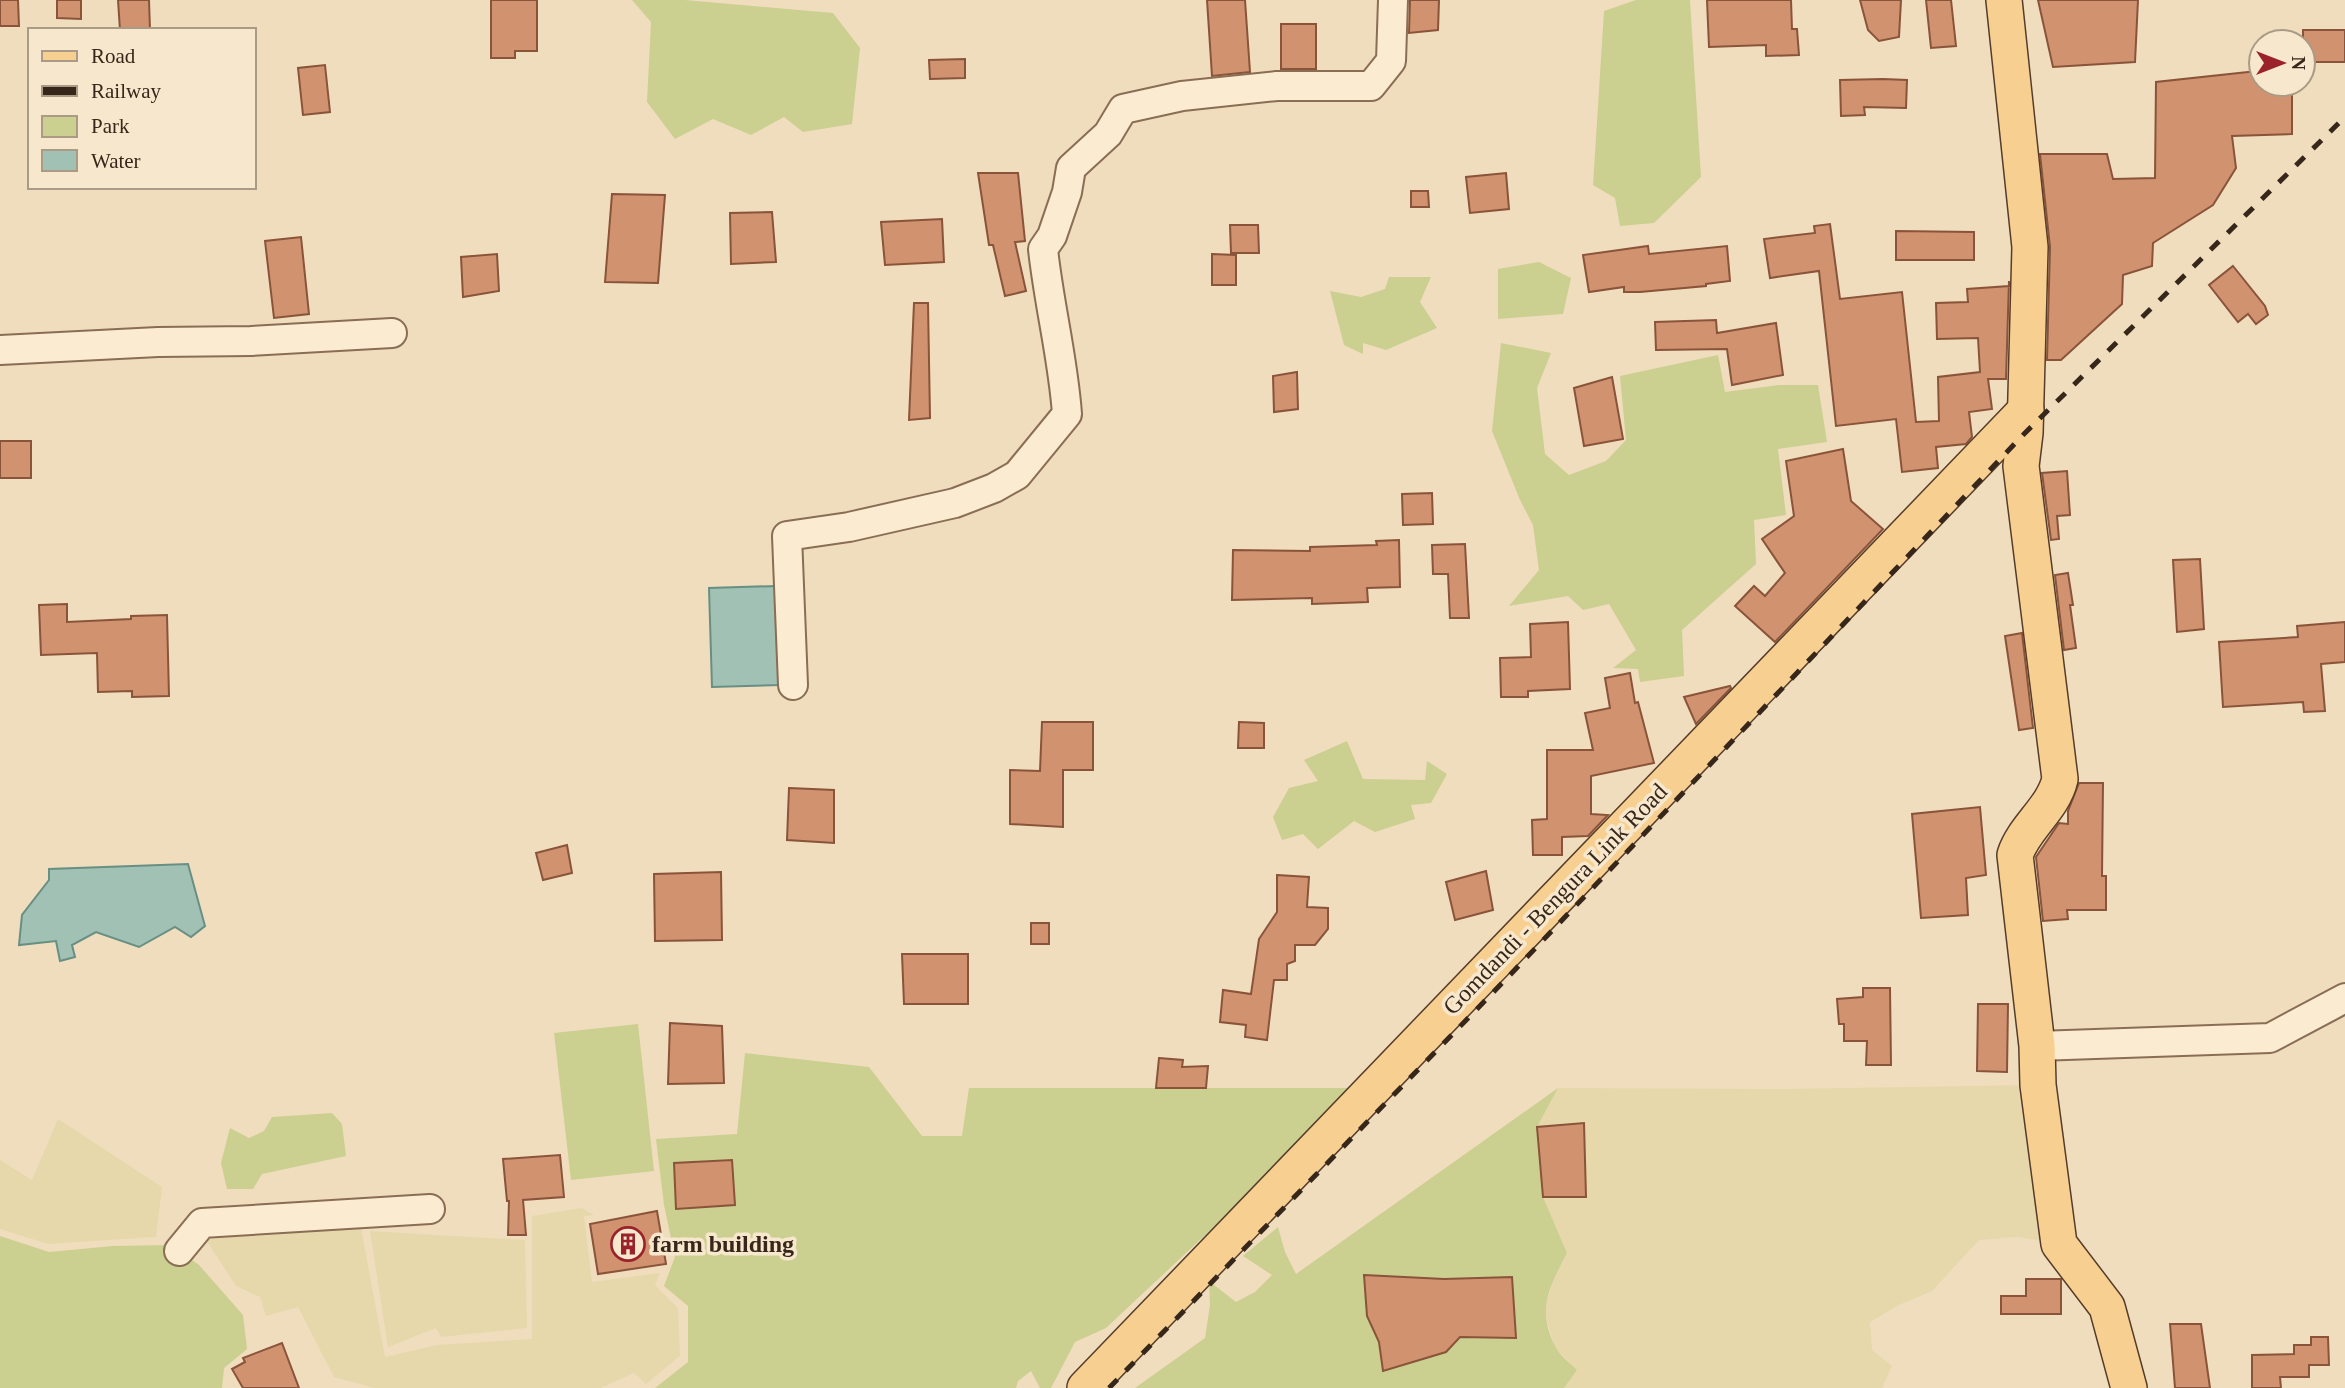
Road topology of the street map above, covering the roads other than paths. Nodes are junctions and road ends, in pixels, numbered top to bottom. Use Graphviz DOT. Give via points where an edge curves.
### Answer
graph roads {
  1 [pos="1393,0"];
  2 [pos="2004,0"];
  3 [pos="392,333"];
  4 [pos="0,350"];
  5 [pos="2026,410"];
  6 [pos="793,685"];
  7 [pos="2345,998"];
  8 [pos="2037,1046"];
  9 [pos="430,1209"];
  10 [pos="179,1251"];
  11 [pos="1085,1388"];
  12 [pos="2129,1388"];
  1 -- 6 [label="street" via="1391,61 1371,86 1277,86 1182,96 1123,109 1108,134 1071,168 1052,236 1043,249 1067,414 1017,475 994,488 955,503 787,536"];
  2 -- 5 [label="main road" via="2030,247"];
  3 -- 4 [label="street"];
  5 -- 8 [label="main road" via="2021,466 2060,779 2053,798 2015,855"];
  5 -- 11 [label="main road, Gomdandi - Bengura Link Road"];
  7 -- 8 [label="street" via="2270,1038"];
  8 -- 12 [label="main road" via="2059,1244 2106,1307"];
  9 -- 10 [label="street" via="202,1223"];
}
